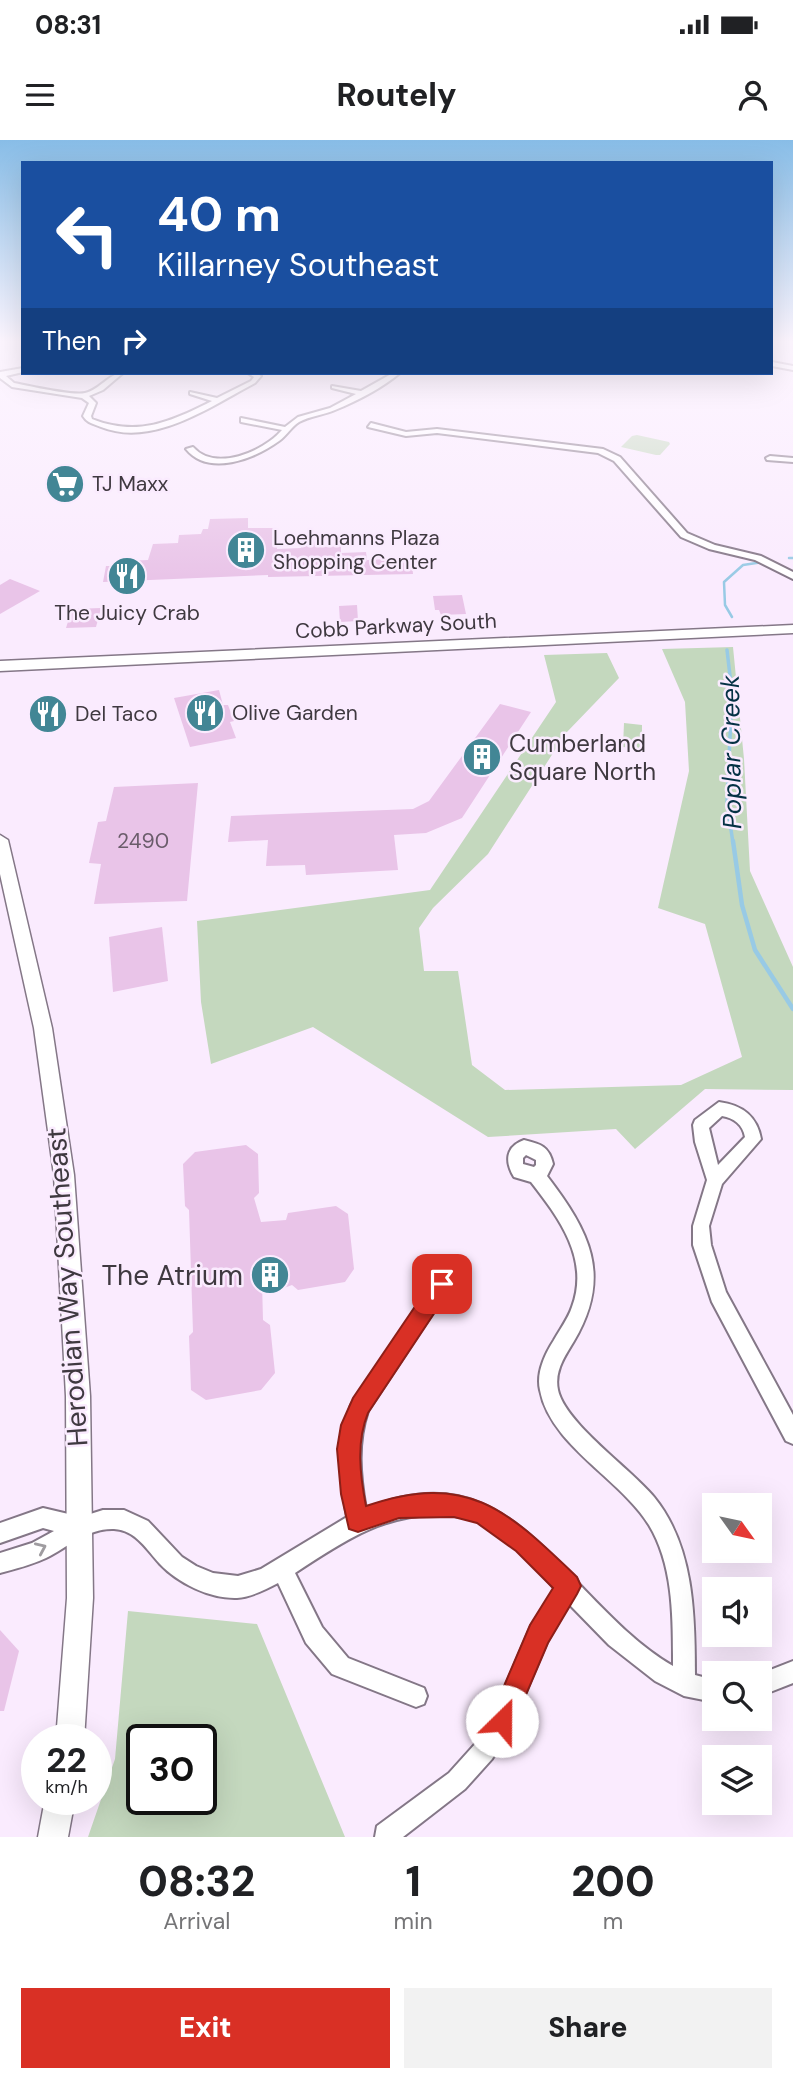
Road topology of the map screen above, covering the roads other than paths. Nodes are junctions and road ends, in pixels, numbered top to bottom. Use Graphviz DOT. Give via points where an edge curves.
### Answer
graph roads {
  1 [pos="87,419"];
  2 [pos="177,419"];
  3 [pos="301,419"];
  4 [pos="244,420"];
  5 [pos="370,425"];
  6 [pos="286,429"];
  7 [pos="547,443"];
  8 [pos="190,449"];
  9 [pos="770,458"];
  10 [pos="793,460"];
  11 [pos="793,568"];
  12 [pos="793,576"];
  13 [pos="792,630"];
  14 [pos="0,666"];
  15 [pos="0,843"];
  16 [pos="536,1175"];
  17 [pos="715,1180"];
  18 [pos="442,1284"];
  19 [pos="793,1434"];
  20 [pos="358,1521"];
  21 [pos="79,1526"];
  22 [pos="0,1533"];
  23 [pos="0,1563"];
  24 [pos="282,1570"];
  25 [pos="569,1586"];
  26 [pos="793,1672"];
  27 [pos="772,1680"];
  28 [pos="684,1685"];
  29 [pos="702,1689"];
  30 [pos="416,1696"];
  31 [pos="71,1724"];
  32 [pos="57,1815"];
  33 [pos="386,1835"];
  34 [pos="53,1837"];
  1 -- 2 [label="street" via="121,430 145,431"];
  3 -- 6 [label="street"];
  4 -- 6 [label="street"];
  5 -- 7 [label="street" via="406,434 437,431"];
  6 -- 8 [label="street" via="273,442 228,461 200,457"];
  7 -- 11 [label="street" via="588,444 617,453 693,532 717,543 762,553"];
  7 -- 12 [label="street" via="609,454 684,535 700,544 758,558"];
  9 -- 10 [label="street"];
  13 -- 14 [label="main road, Cobb Parkway South"];
  15 -- 21 [label="street, Herodian Way Southeast" via="43,1028 64,1175 78,1396"];
  16 -- 28 [label="street" via="573,1224 586,1272 583,1308 551,1360 549,1392 561,1415 639,1494 667,1539 679,1578"];
  17 -- 19 [label="street" via="701,1226 709,1273"];
  18 -- 20 [label="street" via="360,1405 352,1425 348,1449"];
  20 -- 24 [label="street"];
  20 -- 25 [label="street" via="399,1506 454,1505 482,1513 524,1543"];
  21 -- 22 [label="street" via="43,1518"];
  23 -- 21 [label="street, one-way" via="43,1549"];
  21 -- 24 [label="street" via="110,1519 137,1525 174,1564 222,1586 239,1587"];
  21 -- 31 [label="street, Herodian Way Southeast" via="80,1598"];
  24 -- 30 [label="street" via="314,1635 340,1666"];
  25 -- 28 [label="street" via="626,1645"];
  25 -- 33 [label="street" via="539,1634 502,1721 484,1751 457,1781"];
  26 -- 27 [label="street"];
  28 -- 29 [label="street"];
  32 -- 34 [label="street"];
}
